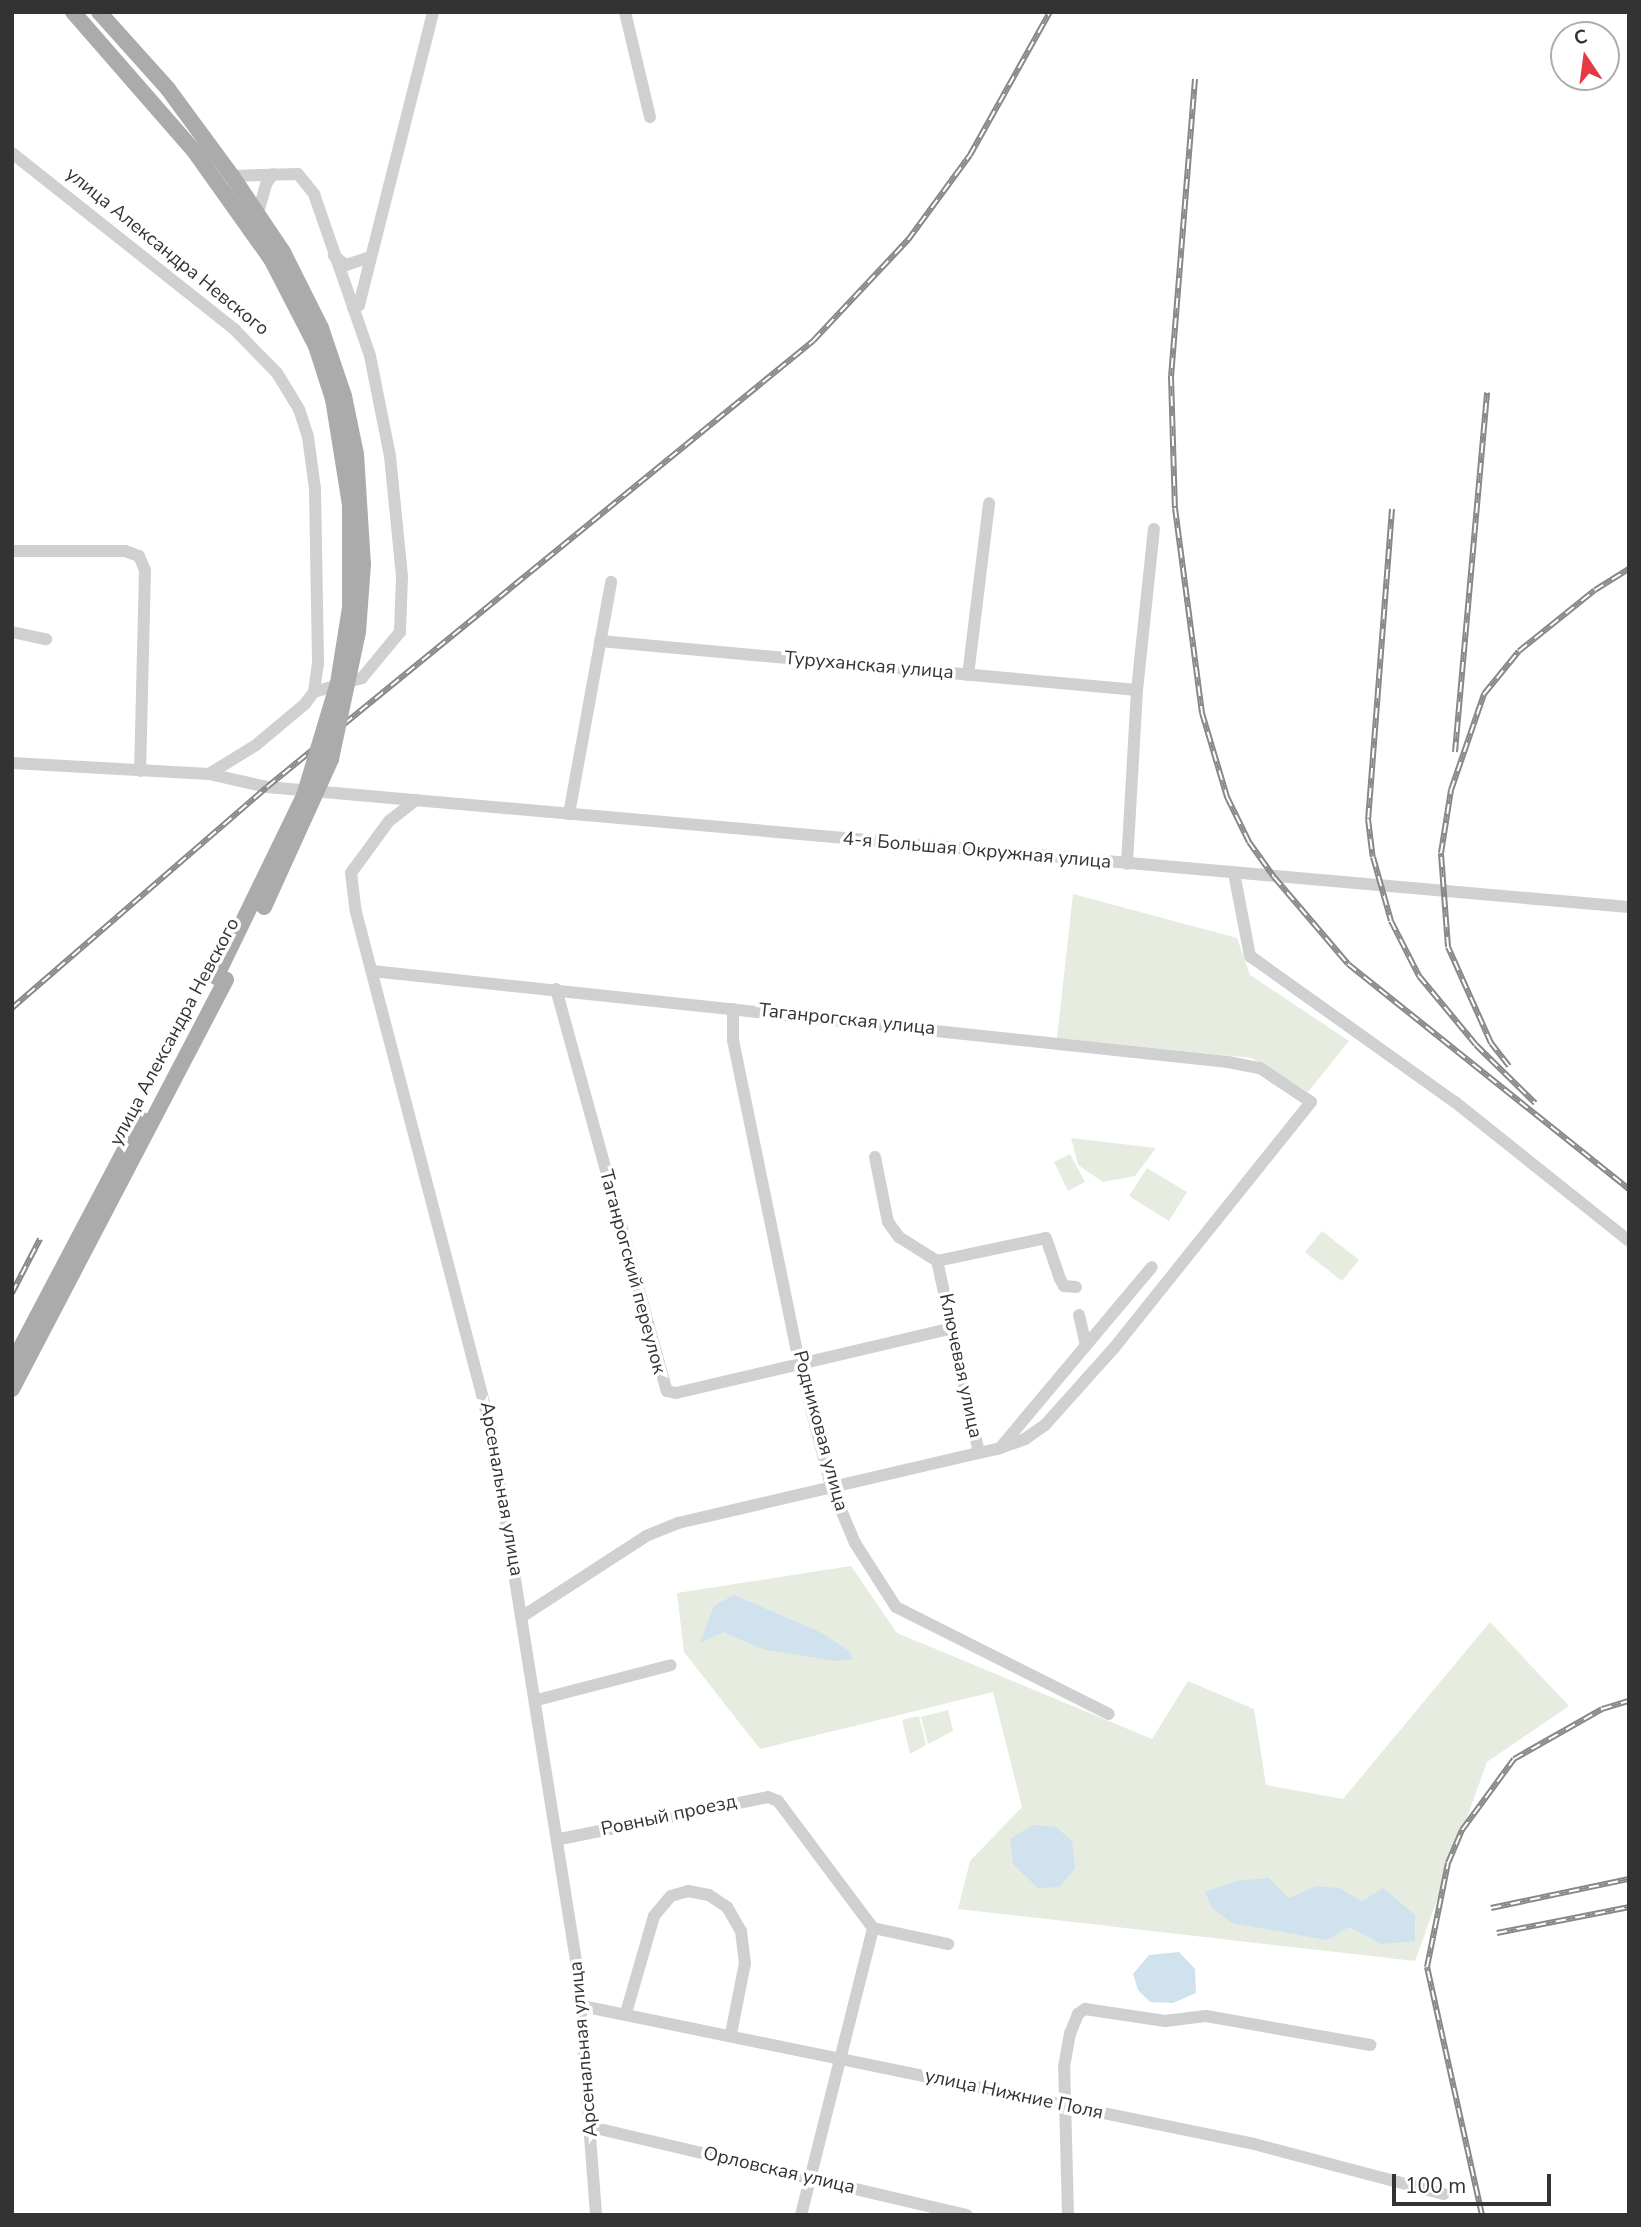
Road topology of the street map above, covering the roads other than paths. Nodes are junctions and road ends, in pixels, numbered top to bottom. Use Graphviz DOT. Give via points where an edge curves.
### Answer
graph roads {
  1 [pos="73,12"];
  2 [pos="99,12"];
  3 [pos="432,12"];
  4 [pos="625,12"];
  5 [pos="649,117"];
  6 [pos="12,153"];
  7 [pos="273,174"];
  8 [pos="232,176"];
  9 [pos="257,216"];
  10 [pos="277,256"];
  11 [pos="333,256"];
  12 [pos="370,257"];
  13 [pos="353,308"];
  14 [pos="989,503"];
  15 [pos="1154,529"];
  16 [pos="12,551"];
  17 [pos="611,582"];
  18 [pos="12,632"];
  19 [pos="46,639"];
  20 [pos="600,641"];
  21 [pos="968,675"];
  22 [pos="315,686"];
  23 [pos="1137,690"];
  24 [pos="12,763"];
  25 [pos="141,771"];
  26 [pos="209,774"];
  27 [pos="416,800"];
  28 [pos="569,814"];
  29 [pos="1127,864"];
  30 [pos="1234,873"];
  31 [pos="1629,907"];
  32 [pos="372,971"];
  33 [pos="221,979"];
  34 [pos="556,989"];
  35 [pos="733,1009"];
  36 [pos="875,1157"];
  37 [pos="1629,1241"];
  38 [pos="937,1261"];
  39 [pos="1152,1267"];
  40 [pos="1076,1287"];
  41 [pos="1079,1315"];
  42 [pos="953,1328"];
  43 [pos="1086,1345"];
  44 [pos="12,1364"];
  45 [pos="800,1366"];
  46 [pos="12,1389"];
  47 [pos="1000,1448"];
  48 [pos="979,1452"];
  49 [pos="831,1486"];
  50 [pos="523,1616"];
  51 [pos="671,1665"];
  52 [pos="537,1700"];
  53 [pos="1109,1714"];
  54 [pos="560,1839"];
  55 [pos="873,1928"];
  56 [pos="948,1944"];
  57 [pos="582,2006"];
  58 [pos="626,2013"];
  59 [pos="731,2034"];
  60 [pos="1370,2045"];
  61 [pos="841,2056"];
  62 [pos="1065,2107"];
  63 [pos="591,2127"];
  64 [pos="808,2178"];
  65 [pos="1443,2194"];
  66 [pos="596,2215"];
  67 [pos="801,2215"];
  68 [pos="967,2215"];
  69 [pos="1068,2215"];
  1 -- 10 [label="main road" via="195,152"];
  2 -- 8 [label="main road" via="168,89"];
  3 -- 12 [label="street"];
  4 -- 5 [label="street"];
  6 -- 22 [label="street, улица Александра Невского" via="235,330 277,373 299,409 315,489"];
  7 -- 8 [label="street"];
  7 -- 9 [label="street"];
  7 -- 11 [label="street" via="298,174 306,180"];
  8 -- 9 [label="main road"];
  9 -- 10 [label="main road"];
  10 -- 33 [label="main road, улица Александра Невского, bridge" via="320,328 344,396 361,503 361,591 347,697 331,759 297,840"];
  11 -- 12 [label="street" via="346,265"];
  11 -- 13 [label="street"];
  12 -- 13 [label="street" via="359,305"];
  13 -- 22 [label="street" via="376,379 400,535 402,622 392,645 374,666"];
  14 -- 21 [label="street"];
  15 -- 23 [label="street"];
  16 -- 25 [label="street" via="125,551 139,556 145,570"];
  17 -- 20 [label="street"];
  18 -- 19 [label="street"];
  20 -- 21 [label="street, Туруханская улица"];
  20 -- 28 [label="street"];
  21 -- 23 [label="street, Туруханская улица"];
  22 -- 26 [label="street" via="270,734"];
  23 -- 29 [label="street"];
  24 -- 25 [label="street"];
  25 -- 26 [label="street"];
  26 -- 27 [label="street, 4-я Большая Окружная улица" via="267,787"];
  27 -- 28 [label="street, 4-я Большая Окружная улица"];
  27 -- 32 [label="street, Арсенальная улица" via="389,821 351,873"];
  28 -- 29 [label="street, 4-я Большая Окружная улица"];
  29 -- 30 [label="street, 4-я Большая Окружная улица"];
  30 -- 31 [label="street, 4-я Большая Окружная улица"];
  30 -- 37 [label="street" via="1250,956 1455,1102"];
  32 -- 34 [label="street, Таганрогская улица"];
  32 -- 50 [label="street, Арсенальная улица" via="478,1367"];
  33 -- 44 [label="main road"];
  33 -- 46 [label="main road, улица Александра Невского"];
  34 -- 35 [label="street, Таганрогская улица"];
  34 -- 45 [label="street, Таганрогский переулок" via="667,1391 676,1393"];
  35 -- 45 [label="street, Родниковая улица" via="733,1040"];
  35 -- 47 [label="street, Таганрогская улица" via="1228,1062 1260,1068 1311,1102 1045,1425"];
  36 -- 38 [label="street" via="888,1222 899,1237"];
  38 -- 40 [label="street" via="1046,1238 1064,1286"];
  38 -- 42 [label="street, Ключевая улица"];
  39 -- 43 [label="street"];
  41 -- 43 [label="street"];
  42 -- 45 [label="street, Таганрогский переулок"];
  42 -- 48 [label="street, Ключевая улица"];
  43 -- 47 [label="street"];
  45 -- 49 [label="street, Родниковая улица"];
  47 -- 48 [label="street"];
  48 -- 49 [label="street, Ключевая улица"];
  49 -- 50 [label="street, Ключевая улица" via="678,1523 646,1536"];
  49 -- 53 [label="street, Родниковая улица" via="855,1544 896,1607"];
  50 -- 52 [label="street, Арсенальная улица"];
  51 -- 52 [label="street"];
  52 -- 54 [label="street, Арсенальная улица"];
  54 -- 55 [label="street, Ровный проезд" via="757,1798 778,1801"];
  54 -- 57 [label="street, Арсенальная улица"];
  55 -- 56 [label="street"];
  55 -- 61 [label="street"];
  57 -- 58 [label="street, улица Нижние Поля"];
  57 -- 63 [label="street, Арсенальная улица"];
  58 -- 59 [label="street, улица Нижние Поля"];
  58 -- 59 [label="street" via="654,1916 671,1896 688,1891 727,1907 741,1931 745,1963"];
  59 -- 61 [label="street, улица Нижние Поля"];
  60 -- 62 [label="street" via="1206,2016 1166,2021 1085,2009 1070,2034"];
  61 -- 62 [label="street, улица Нижние Поля"];
  61 -- 64 [label="street"];
  62 -- 65 [label="street, улица Нижние Поля" via="1254,2144"];
  62 -- 69 [label="street"];
  63 -- 64 [label="street, Орловская улица"];
  63 -- 66 [label="street, Арсенальная улица"];
  64 -- 67 [label="street"];
  64 -- 68 [label="street, Орловская улица"];
}
